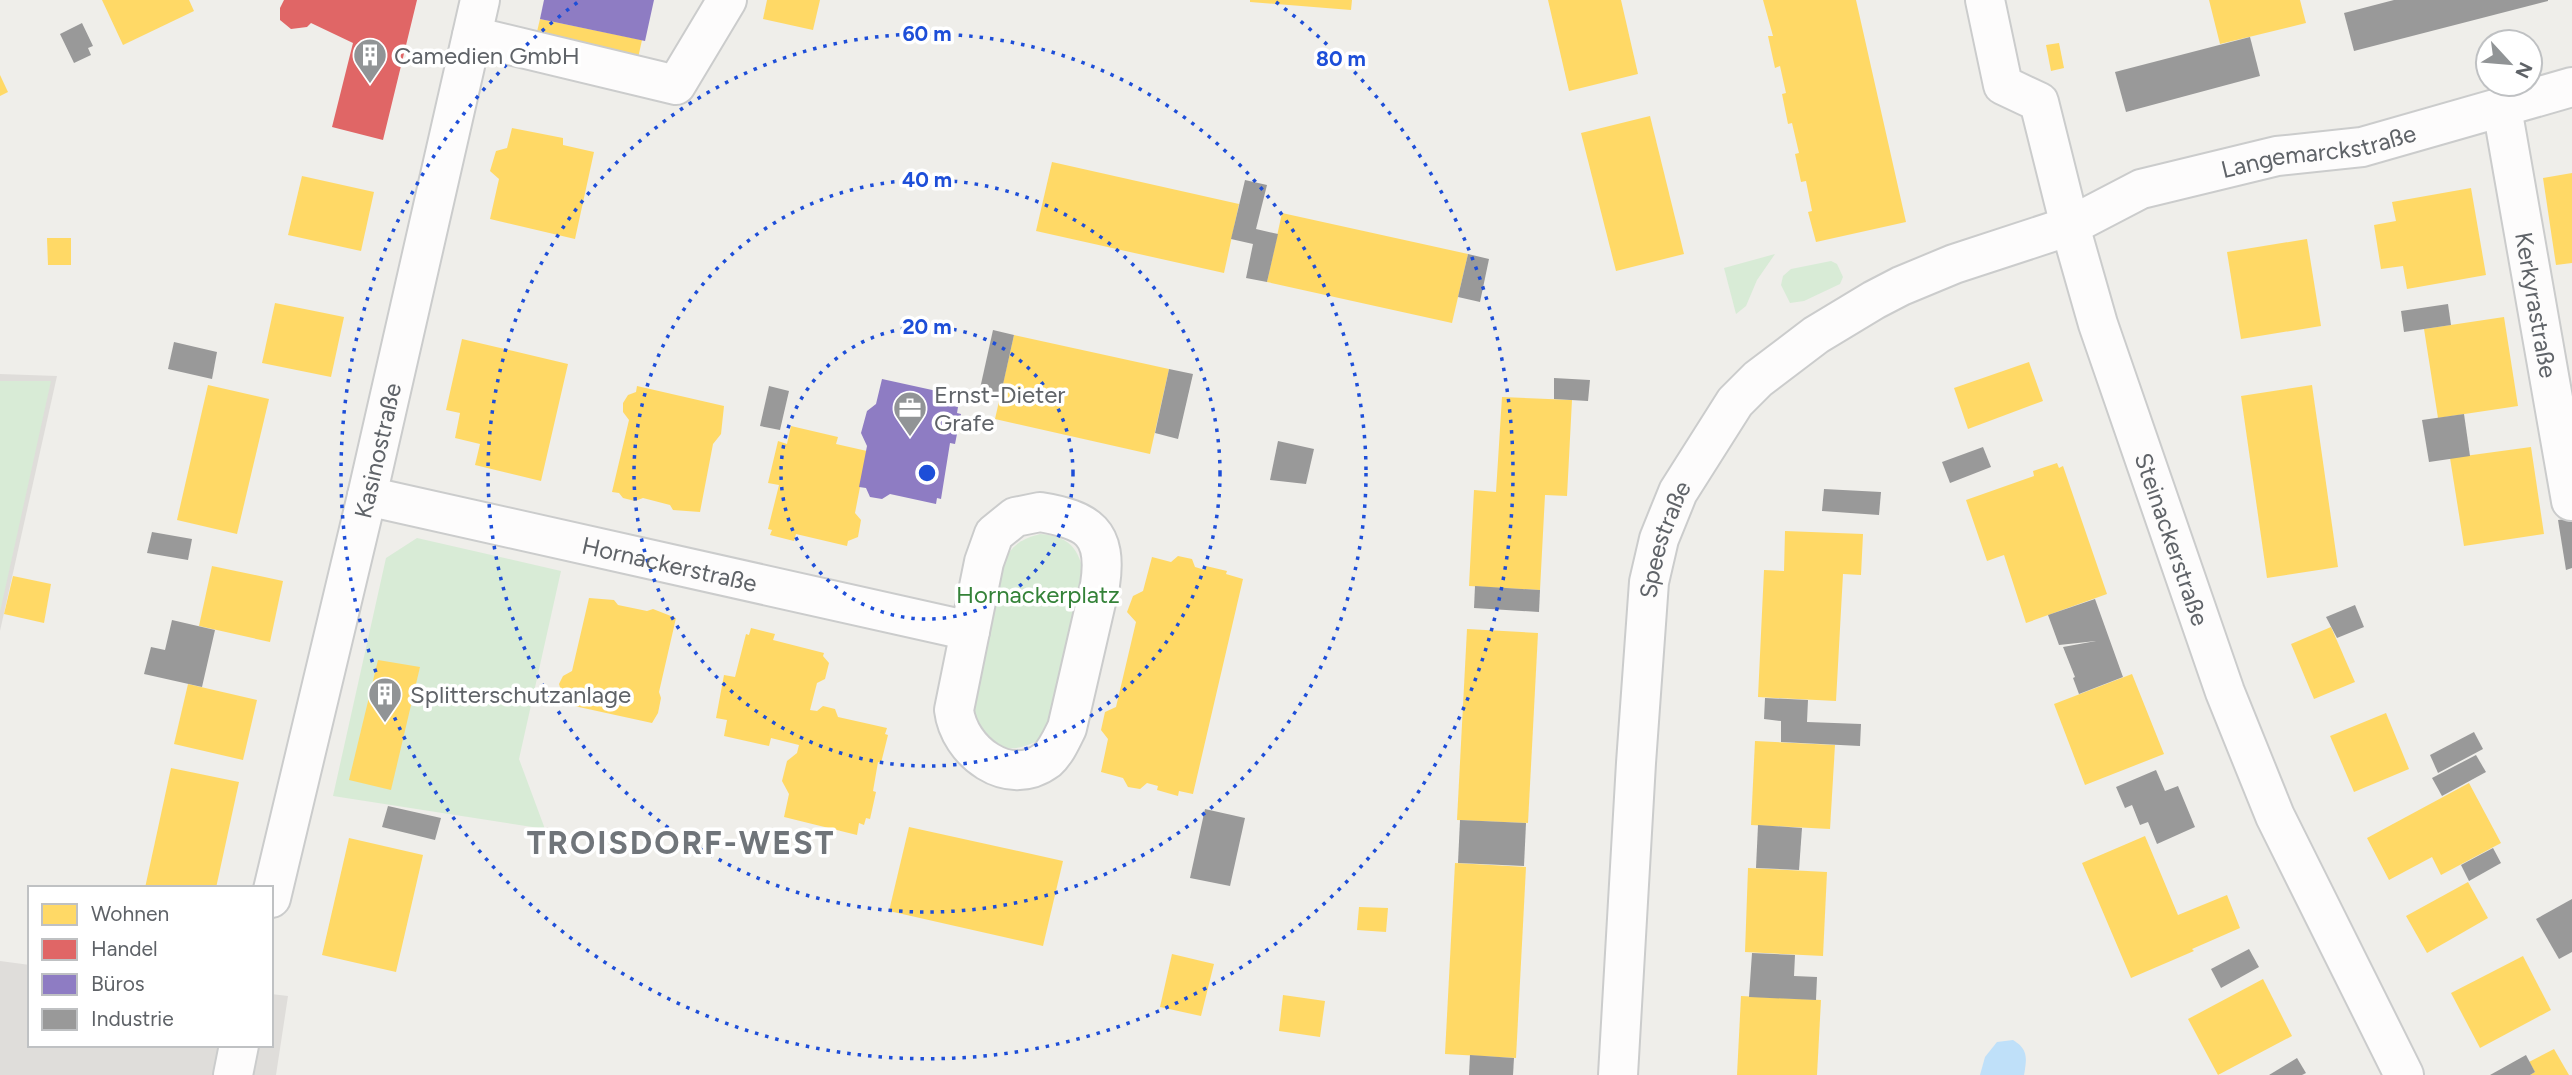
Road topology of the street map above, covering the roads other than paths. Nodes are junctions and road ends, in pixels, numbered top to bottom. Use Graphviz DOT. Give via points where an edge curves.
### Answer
graph roads {
  1 [pos="480,0"];
  2 [pos="727,0"];
  3 [pos="1985,0"];
  4 [pos="472,36"];
  5 [pos="2572,87"];
  6 [pos="2502,108"];
  7 [pos="2070,226"];
  8 [pos="367,496"];
  9 [pos="2571,501"];
  10 [pos="970,631"];
  11 [pos="273,890"];
  12 [pos="239,1047"];
  13 [pos="233,1075"];
  14 [pos="1618,1075"];
  15 [pos="2404,1075"];
  1 -- 4 [label="street, Kasinostraße"];
  2 -- 4 [label="street" via="676,85"];
  3 -- 7 [label="street, Steinackerstraße" via="2003,85 2039,102"];
  4 -- 8 [label="street, Kasinostraße"];
  5 -- 6 [label="street, Langemarckstraße"];
  6 -- 7 [label="street, Langemarckstraße" via="2362,147 2277,156 2141,189"];
  6 -- 9 [label="street, Kerkyrastraße"];
  7 -- 14 [label="street, Speestraße" via="1901,286 1816,335 1735,402 1678,492 1649,582"];
  7 -- 15 [label="street, Steinackerstraße" via="2098,324 2225,692 2275,817"];
  8 -- 10 [label="street, Hornackerstraße"];
  8 -- 11 [label="street, Kasinostraße"];
  10 -- 10 [label="street" via="954,710 959,731 987,761 1000,767 1034,767 1056,749 1067,728 1100,585 1098,539 1088,527 1067,516 1040,512 1015,517 994,534"];
  12 -- 13 [label="street"];
}
